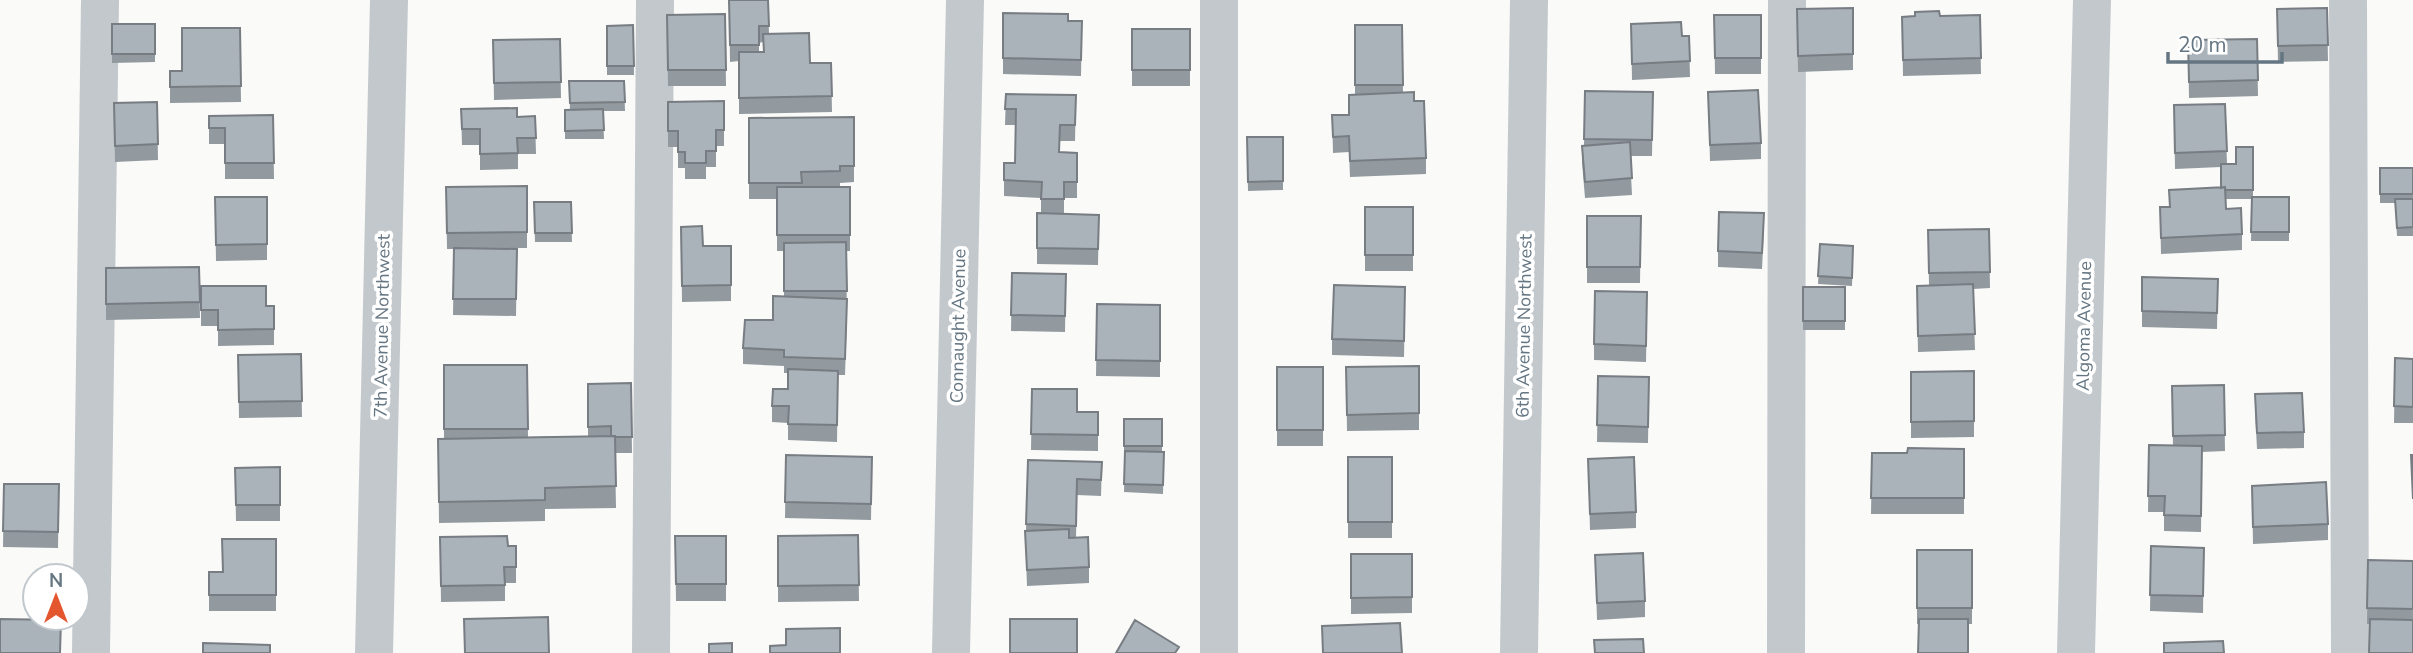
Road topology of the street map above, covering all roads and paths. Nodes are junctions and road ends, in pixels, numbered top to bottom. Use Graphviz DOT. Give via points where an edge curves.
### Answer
graph roads {
  1 [pos="100,0"];
  2 [pos="389,0"];
  3 [pos="655,0"];
  4 [pos="965,0"];
  5 [pos="1219,0"];
  6 [pos="1529,0"];
  7 [pos="1787,0"];
  8 [pos="2092,0"];
  9 [pos="2348,0"];
  10 [pos="91,653"];
  11 [pos="374,653"];
  12 [pos="652,653"];
  13 [pos="951,653"];
  14 [pos="1219,653"];
  15 [pos="1519,653"];
  16 [pos="1786,653"];
  17 [pos="2076,653"];
  18 [pos="2350,653"];
  1 -- 10 [label="street"];
  2 -- 11 [label="street, 7th Avenue Northwest"];
  3 -- 12 [label="street"];
  4 -- 13 [label="street, Connaught Avenue"];
  5 -- 14 [label="street"];
  6 -- 15 [label="street, 6th Avenue Northwest"];
  7 -- 16 [label="street"];
  8 -- 17 [label="street, Algoma Avenue"];
  9 -- 18 [label="street"];
}
